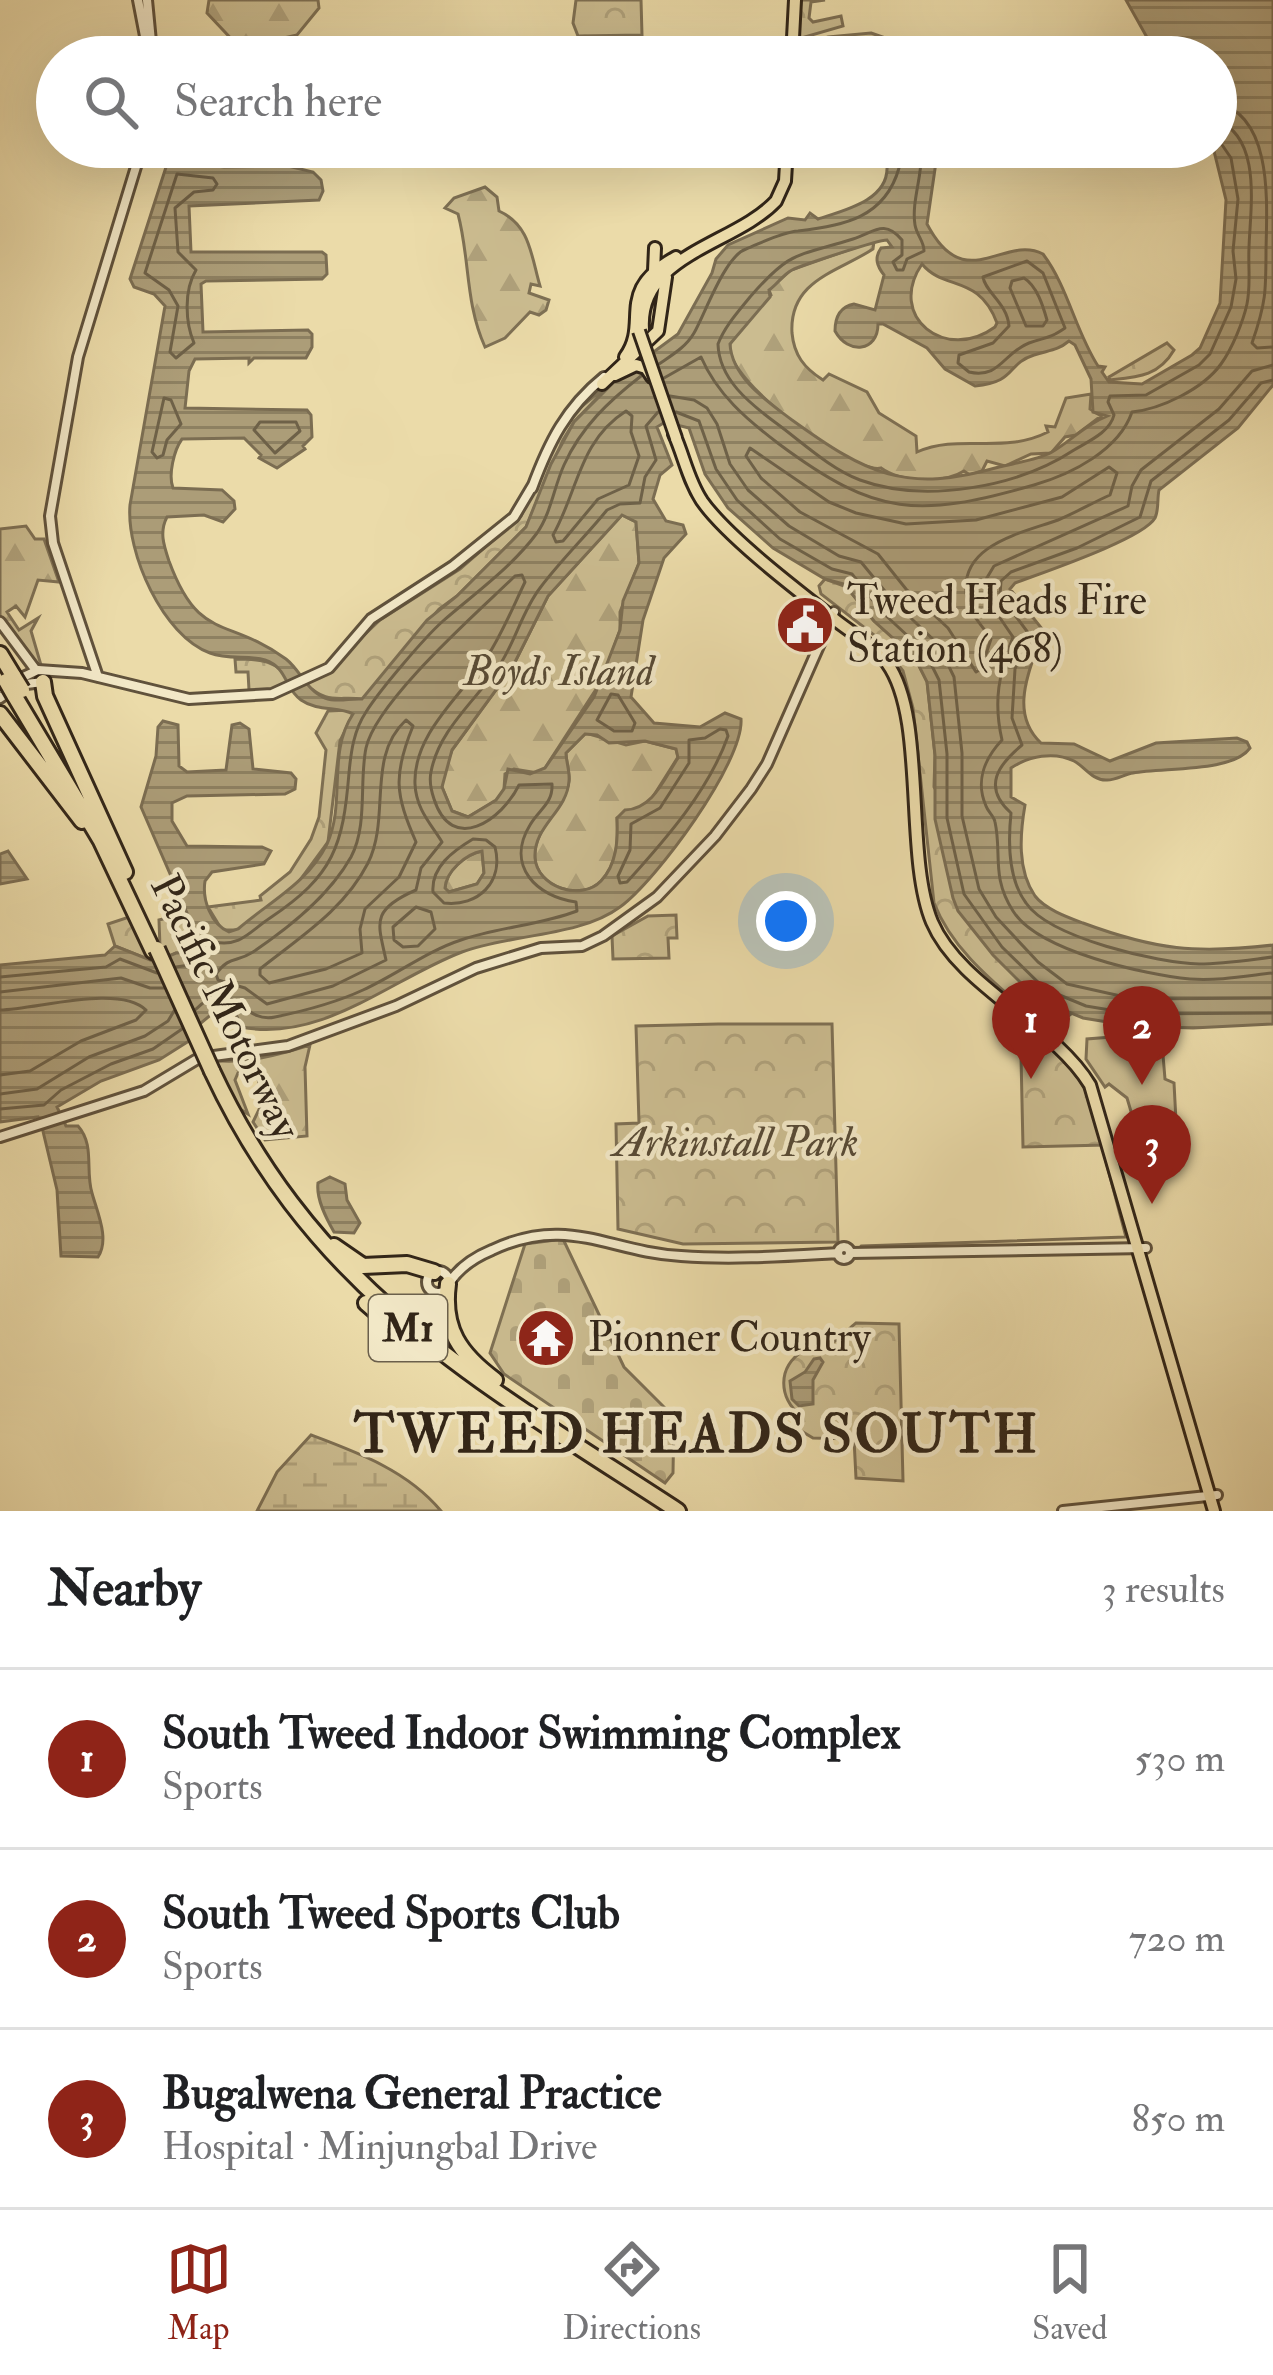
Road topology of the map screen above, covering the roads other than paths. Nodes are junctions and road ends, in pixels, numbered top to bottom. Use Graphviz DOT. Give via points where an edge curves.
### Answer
graph roads {
  1 [pos="138,0"];
  2 [pos="148,0"];
  3 [pos="792,0"];
  4 [pos="146,36"];
  5 [pos="150,36"];
  6 [pos="790,36"];
  7 [pos="136,168"];
  8 [pos="781,168"];
  9 [pos="701,248"];
  10 [pos="644,308"];
  11 [pos="641,330"];
  12 [pos="607,378"];
  13 [pos="678,437"];
  14 [pos="533,485"];
  15 [pos="386,614"];
  16 [pos="832,614"];
  17 [pos="0,622"];
  18 [pos="362,627"];
  19 [pos="348,647"];
  20 [pos="0,654"];
  21 [pos="41,676"];
  22 [pos="97,678"];
  23 [pos="8,686"];
  24 [pos="0,714"];
  25 [pos="133,893"];
  26 [pos="155,950"];
  27 [pos="210,1072"];
  28 [pos="0,1137"];
  29 [pos="300,1216"];
  30 [pos="1142,1245"];
  31 [pos="467,1264"];
  32 [pos="436,1272"];
  33 [pos="449,1284"];
  34 [pos="1170,1337"];
  35 [pos="556,1430"];
  36 [pos="1205,1480"];
  37 [pos="1214,1496"];
  38 [pos="1145,1502"];
  39 [pos="661,1511"];
  40 [pos="678,1511"];
  41 [pos="1063,1511"];
  42 [pos="1218,1511"];
  1 -- 4 [label="street"];
  2 -- 5 [label="street"];
  3 -- 6 [label="main road"];
  7 -- 22 [label="street" via="78,357 50,516"];
  8 -- 9 [label="main road" via="761,208"];
  9 -- 10 [label="main road" via="662,275"];
  9 -- 11 [label="main road" via="648,286"];
  9 -- 12 [label="main road" via="664,278 658,331"];
  9 -- 12 [label="main road" via="652,274 636,301 630,351"];
  10 -- 11 [label="main road"];
  10 -- 12 [label="main road" via="658,300 658,327"];
  11 -- 13 [label="main road, bridge"];
  12 -- 13 [label="main road, bridge" via="631,365 646,368"];
  12 -- 14 [label="street" via="570,408"];
  13 -- 16 [label="main road" via="711,512"];
  14 -- 15 [label="street" via="519,515"];
  14 -- 18 [label="street" via="518,513 467,556"];
  15 -- 18 [label="street"];
  15 -- 19 [label="street"];
  16 -- 28 [label="street" via="764,769 710,842 611,931 585,945 469,970 288,1046 204,1056 144,1090"];
  16 -- 30 [label="main road" via="884,650 904,683 937,917 956,949 1094,1079"];
  17 -- 21 [label="street"];
  18 -- 19 [label="street"];
  19 -- 22 [label="street" via="328,668 264,696 202,700"];
  20 -- 23 [label="highway, Pacific Motorway / M1"];
  21 -- 22 [label="street"];
  21 -- 23 [label="street"];
  21 -- 25 [label="highway"];
  23 -- 25 [label="highway, Pacific Motorway / M1" via="90,805"];
  23 -- 26 [label="highway, Pacific Motorway / M1"];
  24 -- 26 [label="highway" via="86,827"];
  25 -- 26 [label="highway, Pacific Motorway / M1"];
  26 -- 27 [label="highway, Pacific Motorway / M1, bridge"];
  27 -- 29 [label="highway, Pacific Motorway / M1"];
  27 -- 39 [label="highway, Pacific Motorway / M1" via="275,1199 360,1298 440,1364"];
  29 -- 32 [label="highway" via="363,1267 409,1264"];
  29 -- 35 [label="highway, Pacific Motorway / M1" via="400,1322"];
  30 -- 31 [label="street" via="851,1252 844,1246 838,1253 683,1257 557,1234 511,1242"];
  30 -- 34 [label="main road"];
  31 -- 32 [label="street"];
  31 -- 33 [label="street"];
  32 -- 33 [label="street"];
  32 -- 33 [label="street" via="430,1290"];
  33 -- 35 [label="highway" via="447,1315 460,1349"];
  34 -- 36 [label="main road"];
  34 -- 37 [label="main road"];
  35 -- 40 [label="highway, Pacific Motorway / M1"];
  36 -- 37 [label="main road"];
  36 -- 38 [label="street" via="1196,1491"];
  37 -- 38 [label="street"];
  37 -- 42 [label="main road"];
  38 -- 41 [label="street"];
}
